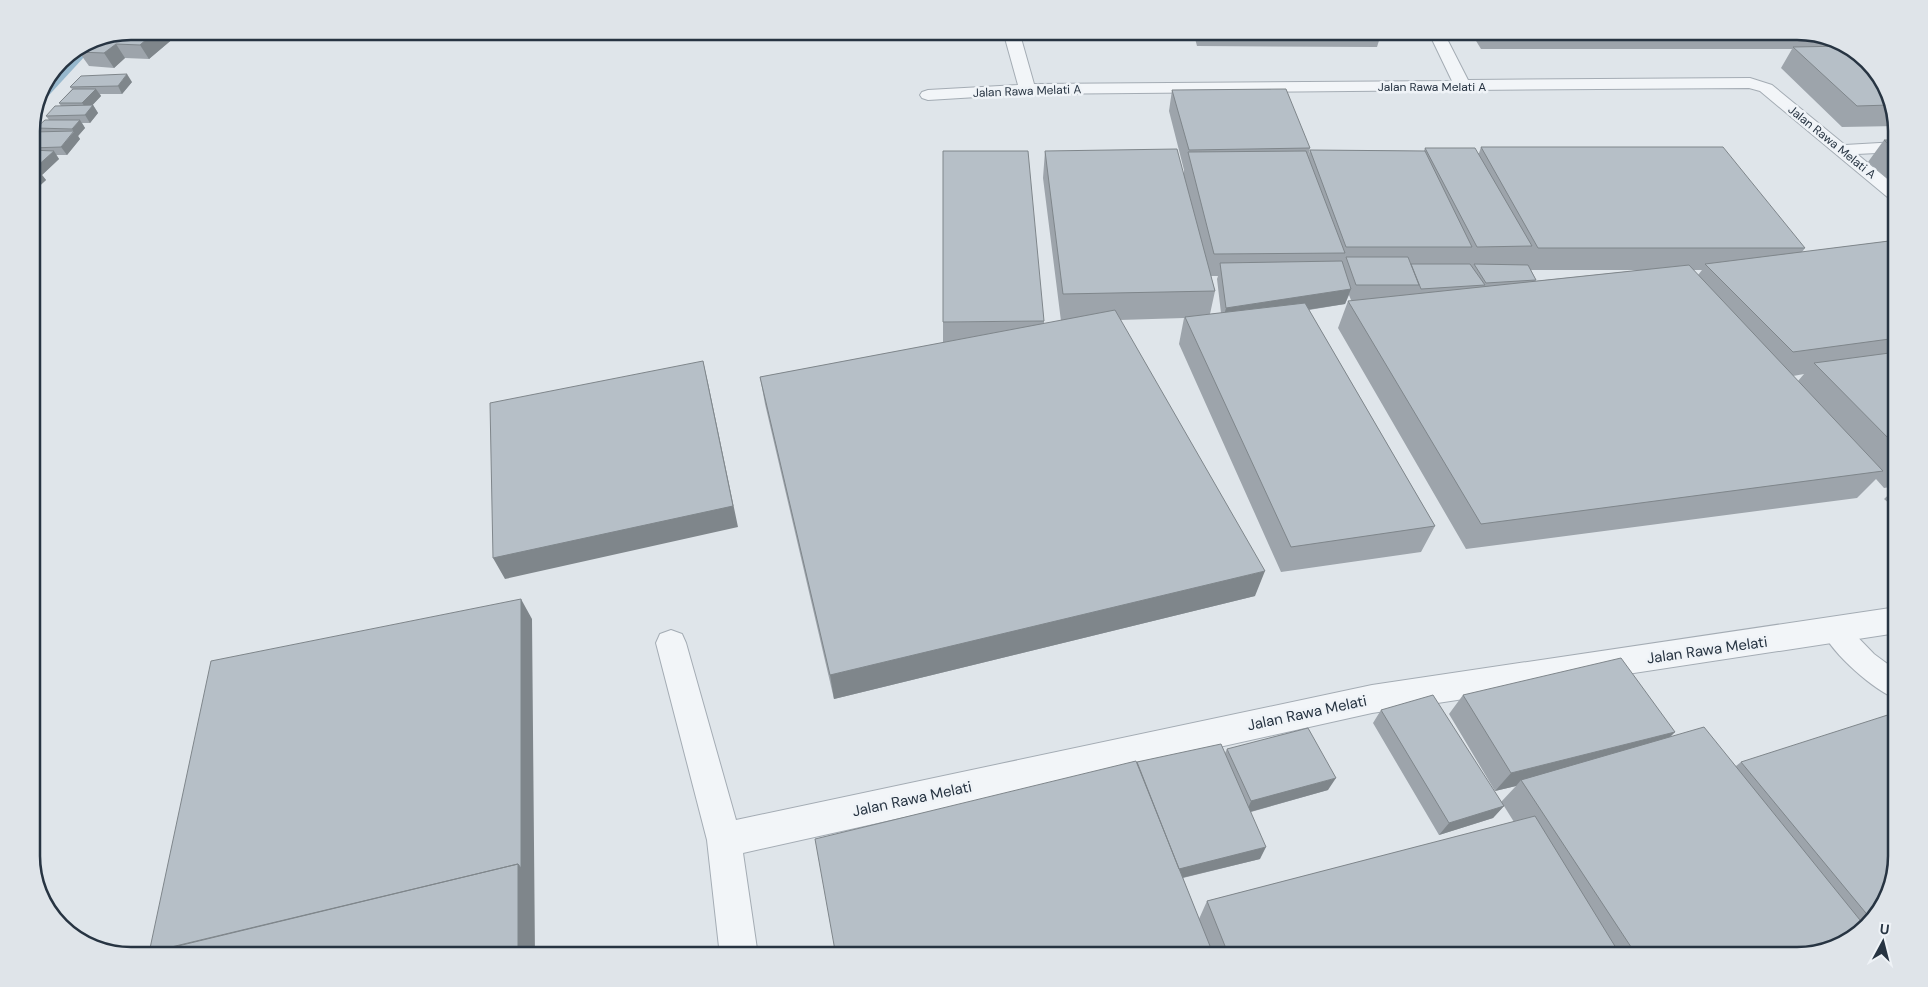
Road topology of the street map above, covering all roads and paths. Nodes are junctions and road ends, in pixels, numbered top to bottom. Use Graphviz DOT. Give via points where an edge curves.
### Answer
graph roads {
  1 [pos="1013,40"];
  2 [pos="1440,40"];
  3 [pos="1463,87"];
  4 [pos="1027,89"];
  5 [pos="928,95"];
  6 [pos="1888,147"];
  7 [pos="1843,150"];
  8 [pos="1888,188"];
  9 [pos="1888,622"];
  10 [pos="1836,631"];
  11 [pos="671,643"];
  12 [pos="1888,680"];
  13 [pos="724,840"];
  14 [pos="738,947"];
  1 -- 4 [label="lane"];
  2 -- 3 [label="lane"];
  3 -- 4 [label="lane, Jalan Rawa Melati A"];
  3 -- 7 [label="lane, Jalan Rawa Melati A" via="1750,83 1766,88"];
  4 -- 5 [label="lane, Jalan Rawa Melati A"];
  6 -- 7 [label="lane"];
  7 -- 8 [label="lane, Jalan Rawa Melati A"];
  9 -- 10 [label="street, Jalan Rawa Melati"];
  10 -- 12 [label="lane"];
  10 -- 13 [label="street, Jalan Rawa Melati" via="1372,699"];
  11 -- 13 [label="street"];
  13 -- 14 [label="street"];
}
